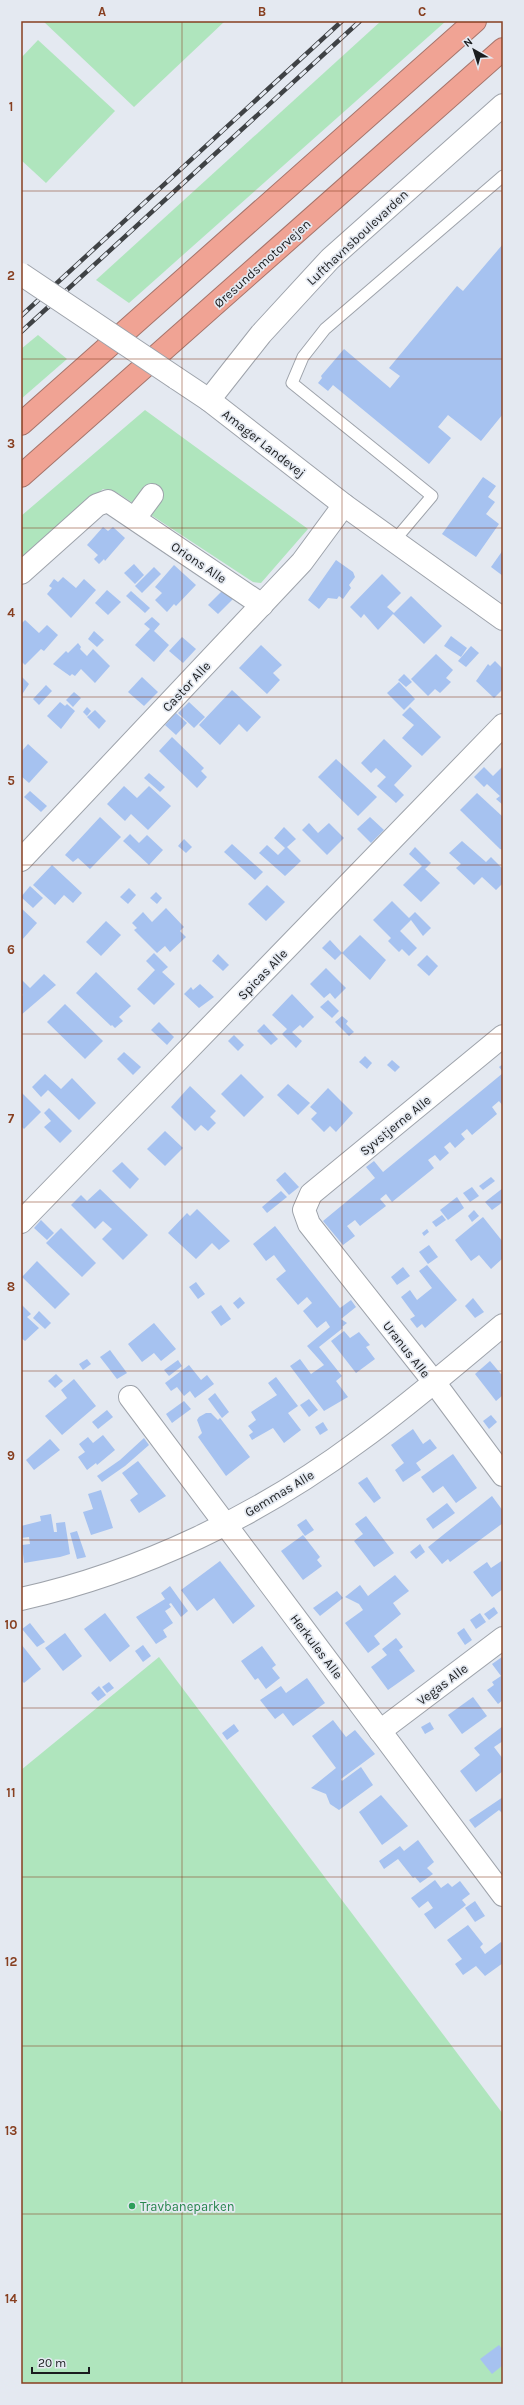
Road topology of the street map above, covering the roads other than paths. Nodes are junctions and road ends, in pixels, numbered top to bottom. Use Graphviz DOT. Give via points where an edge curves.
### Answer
graph roads {
  1 [pos="475,21"];
  2 [pos="503,50"];
  3 [pos="503,105"];
  4 [pos="503,176"];
  5 [pos="21,274"];
  6 [pos="209,400"];
  7 [pos="21,424"];
  8 [pos="21,476"];
  9 [pos="152,495"];
  10 [pos="344,505"];
  11 [pos="135,518"];
  12 [pos="394,541"];
  13 [pos="21,573"];
  14 [pos="262,605"];
  15 [pos="503,619"];
  16 [pos="503,725"];
  17 [pos="21,860"];
  18 [pos="503,1036"];
  19 [pos="21,1222"];
  20 [pos="310,1224"];
  21 [pos="503,1325"];
  22 [pos="434,1382"];
  23 [pos="130,1397"];
  24 [pos="503,1476"];
  25 [pos="226,1524"];
  26 [pos="21,1599"];
  27 [pos="503,1638"];
  28 [pos="380,1731"];
  29 [pos="503,1896"];
  1 -- 7 [label="highway"];
  2 -- 8 [label="highway, Øresundsmotorvejen"];
  3 -- 6 [label="street, Lufthavnsboulevarden" via="330,259 261,334"];
  4 -- 12 [label="lane" via="325,330 303,357 292,383 432,496"];
  5 -- 6 [label="street, Amager Landevej, bridge"];
  6 -- 10 [label="street, Amager Landevej"];
  9 -- 11 [label="street"];
  10 -- 12 [label="street, Amager Landevej"];
  10 -- 14 [label="street, Castor Alle" via="302,562"];
  11 -- 13 [label="street, Orions Alle" via="108,501 97,505"];
  11 -- 14 [label="street, Orions Alle"];
  12 -- 15 [label="street, Amager Landevej"];
  14 -- 17 [label="street, Castor Alle"];
  16 -- 19 [label="street, Spicas Alle"];
  18 -- 20 [label="street, Syvstjerne Alle" via="311,1194 304,1210"];
  20 -- 22 [label="street, Uranus Alle"];
  21 -- 22 [label="street, Gemmas Alle"];
  22 -- 24 [label="street, Uranus Alle"];
  22 -- 25 [label="street, Gemmas Alle" via="359,1442 305,1478"];
  23 -- 25 [label="street, Herkules Alle"];
  25 -- 26 [label="street, Gemmas Alle" via="125,1568"];
  25 -- 28 [label="street, Herkules Alle"];
  27 -- 28 [label="street, Vegas Alle"];
  28 -- 29 [label="street, Herkules Alle"];
}
